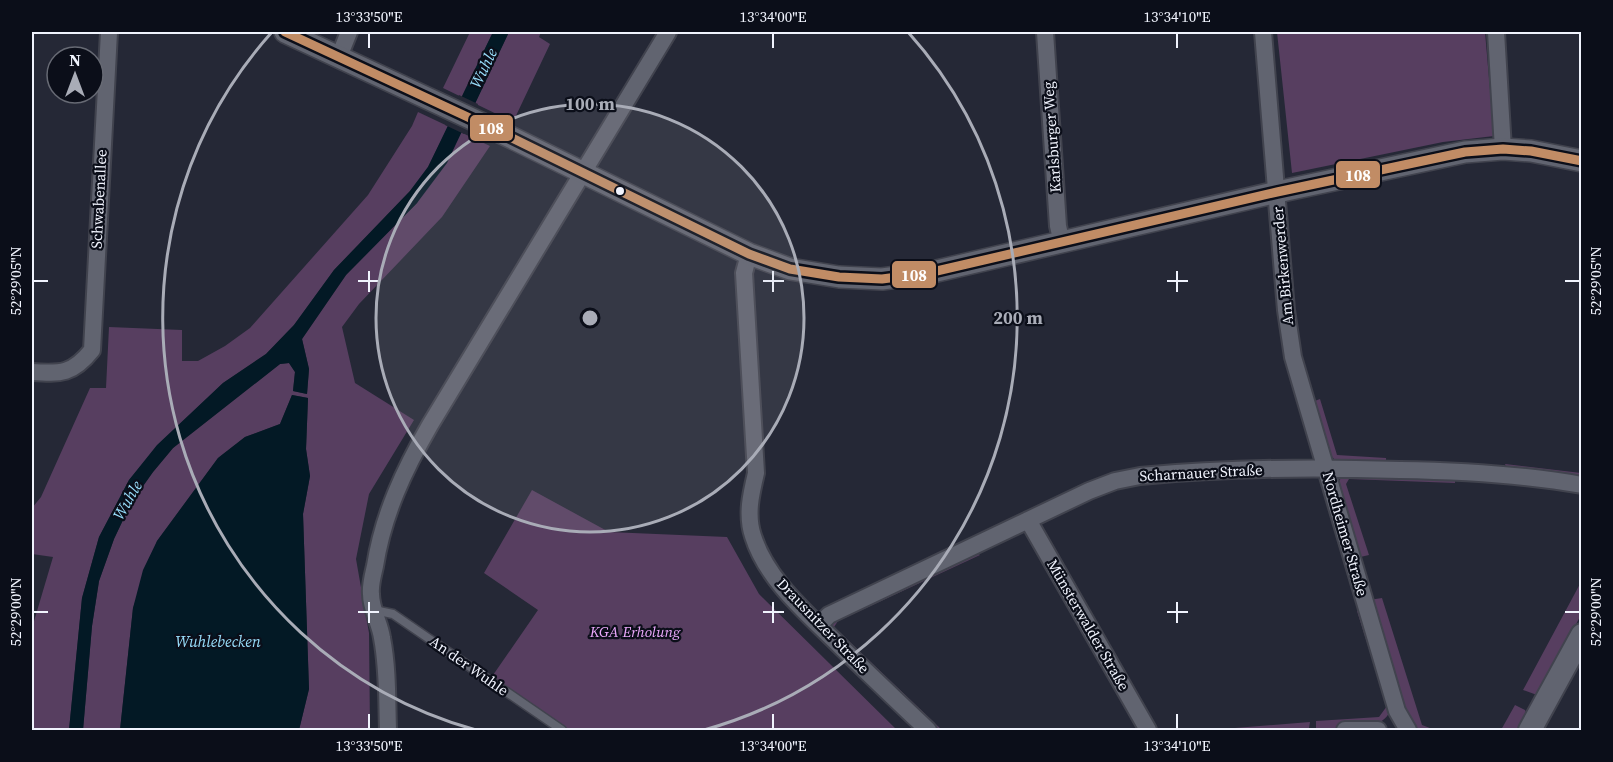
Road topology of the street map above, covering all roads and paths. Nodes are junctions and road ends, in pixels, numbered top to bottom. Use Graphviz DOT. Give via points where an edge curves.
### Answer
graph roads {
  1 [pos="109,32"];
  2 [pos="285,32"];
  3 [pos="349,32"];
  4 [pos="668,32"];
  5 [pos="1045,32"];
  6 [pos="1263,32"];
  7 [pos="1496,32"];
  8 [pos="339,57"];
  9 [pos="1503,149"];
  10 [pos="1581,161"];
  11 [pos="584,173"];
  12 [pos="1277,192"];
  13 [pos="1062,243"];
  14 [pos="749,254"];
  15 [pos="1293,357"];
  16 [pos="32,372"];
  17 [pos="1326,467"];
  18 [pos="1581,484"];
  19 [pos="1028,520"];
  20 [pos="372,609"];
  21 [pos="819,625"];
  22 [pos="1581,635"];
  23 [pos="1397,711"];
  24 [pos="388,730"];
  25 [pos="562,730"];
  26 [pos="928,730"];
  27 [pos="1148,730"];
  28 [pos="1345,730"];
  29 [pos="1376,730"];
  30 [pos="1408,730"];
  31 [pos="1530,730"];
  1 -- 16 [label="street, Schwabenallee" via="92,350 81,364 57,374"];
  2 -- 8 [label="street"];
  3 -- 8 [label="street"];
  4 -- 11 [label="street"];
  5 -- 13 [label="street, Karlsburger Weg"];
  6 -- 12 [label="street, Am Birkenwerder"];
  7 -- 9 [label="street"];
  8 -- 11 [label="street"];
  9 -- 10 [label="street"];
  9 -- 12 [label="street" via="1465,152"];
  11 -- 14 [label="street"];
  11 -- 20 [label="street" via="400,479 378,546 370,592"];
  12 -- 13 [label="street"];
  12 -- 15 [label="street, Am Birkenwerder"];
  13 -- 14 [label="street" via="928,273 882,279 790,269"];
  14 -- 21 [label="street, Drausnitzer Straße" via="744,273 756,473 749,520 769,568"];
  15 -- 17 [label="street, Nordheimer Straße"];
  17 -- 18 [label="street, Scharnauer Straße" via="1488,473"];
  17 -- 19 [label="street, Scharnauer Straße" via="1140,476 1089,491"];
  17 -- 23 [label="street, Nordheimer Straße"];
  19 -- 21 [label="street, Scharnauer Straße" via="829,615"];
  19 -- 27 [label="street, Münsterwalder Straße"];
  20 -- 24 [label="street" via="382,636"];
  20 -- 25 [label="lane, An der Wuhle" via="393,614"];
  21 -- 26 [label="street, Drausnitzer Straße"];
  22 -- 31 [label="main road"];
  23 -- 29 [label="street"];
  23 -- 30 [label="street, Nordheimer Straße"];
  28 -- 29 [label="street"];
}
